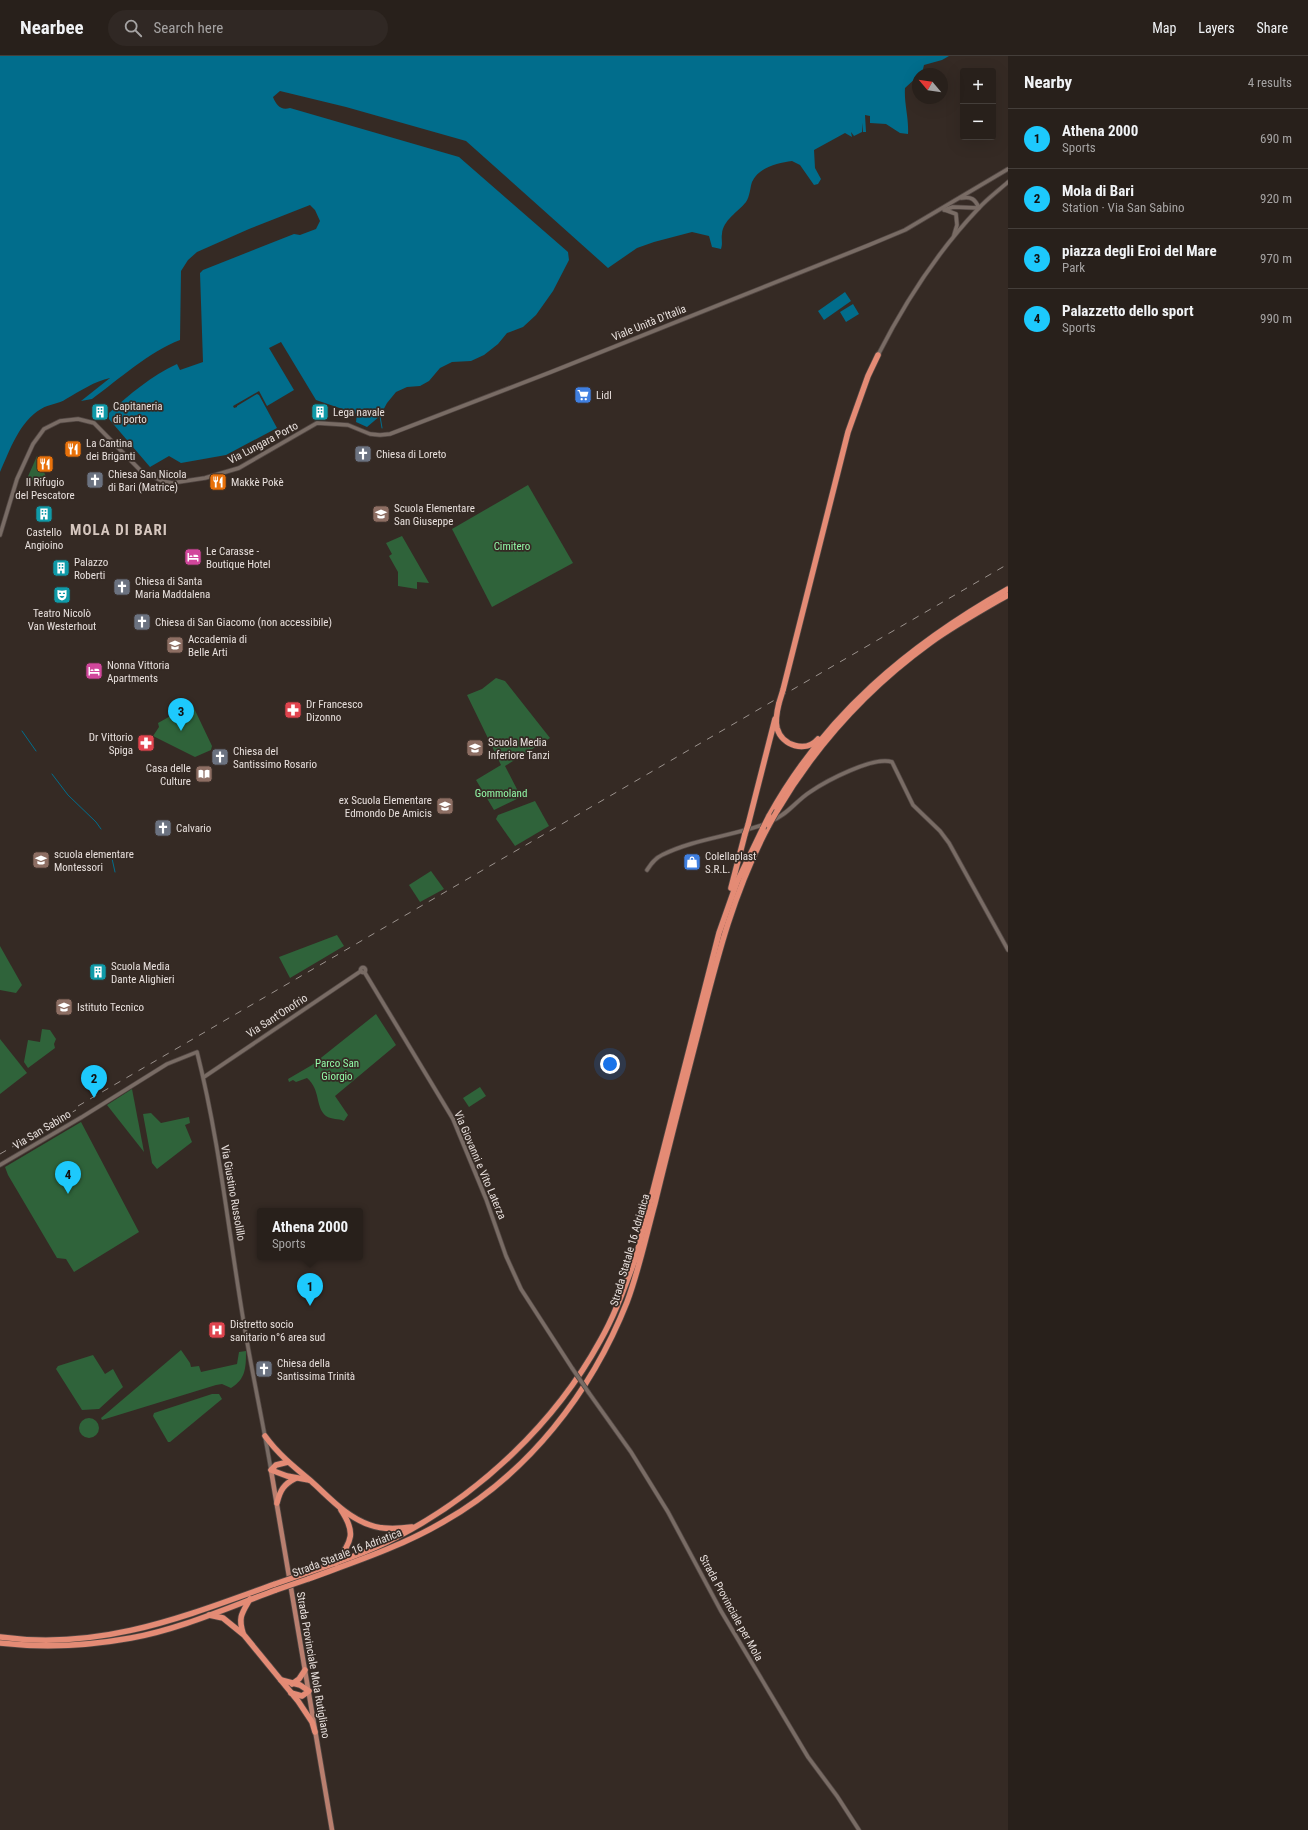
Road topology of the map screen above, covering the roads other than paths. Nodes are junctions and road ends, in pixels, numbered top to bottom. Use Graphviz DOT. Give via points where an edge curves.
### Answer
graph roads {
  1 [pos="1008,169"];
  2 [pos="1008,182"];
  3 [pos="958,198"];
  4 [pos="979,208"];
  5 [pos="944,210"];
  6 [pos="930,215"];
  7 [pos="954,236"];
  8 [pos="878,355"];
  9 [pos="370,434"];
  10 [pos="0,535"];
  11 [pos="1008,589"];
  12 [pos="1008,594"];
  13 [pos="865,692"];
  14 [pos="779,703"];
  15 [pos="743,833"];
  16 [pos="647,870"];
  17 [pos="725,914"];
  18 [pos="1008,950"];
  19 [pos="363,972"];
  20 [pos="197,1052"];
  21 [pos="204,1077"];
  22 [pos="0,1166"];
  23 [pos="246,1338"];
  24 [pos="589,1393"];
  25 [pos="265,1436"];
  26 [pos="288,1462"];
  27 [pos="271,1470"];
  28 [pos="296,1478"];
  29 [pos="310,1480"];
  30 [pos="277,1503"];
  31 [pos="340,1508"];
  32 [pos="414,1527"];
  33 [pos="336,1563"];
  34 [pos="306,1576"];
  35 [pos="275,1587"];
  36 [pos="250,1599"];
  37 [pos="208,1615"];
  38 [pos="244,1635"];
  39 [pos="0,1638"];
  40 [pos="0,1643"];
  41 [pos="305,1670"];
  42 [pos="280,1680"];
  43 [pos="292,1684"];
  44 [pos="309,1690"];
  45 [pos="290,1693"];
  46 [pos="315,1732"];
  47 [pos="332,1830"];
  48 [pos="859,1830"];
  1 -- 3 [label="street"];
  2 -- 4 [label="street"];
  3 -- 4 [label="street" via="974,199"];
  3 -- 6 [label="street"];
  4 -- 5 [label="street" via="953,207"];
  4 -- 7 [label="street"];
  5 -- 6 [label="street"];
  5 -- 7 [label="street" via="956,214"];
  6 -- 9 [label="street, Viale Unità D'Italia" via="905,230 869,245 419,424 390,434"];
  7 -- 8 [label="street" via="893,325"];
  8 -- 14 [label="highway, bridge" via="848,432"];
  9 -- 10 [label="street, Via Lungara Porto" via="348,425 318,423 239,468 186,482 172,483 141,471 94,423 78,419 60,421 44,429 33,444 17,479"];
  11 -- 13 [label="highway, Strada Statale 16 Adriatica" via="927,639"];
  12 -- 34 [label="highway, Strada Statale 16 Adriatica, bridge" via="936,639 887,678 835,730 810,762 769,825 749,865 725,930 630,1294 586,1384 549,1433 519,1465 459,1512 402,1543"];
  13 -- 14 [label="highway" via="848,705 814,744 806,746 789,744 782,738 776,724"];
  13 -- 17 [label="highway, Strada Statale 16 Adriatica, bridge" via="835,724 784,791 739,877"];
  14 -- 15 [label="highway, bridge" via="748,825"];
  15 -- 16 [label="street" via="698,843 661,855"];
  15 -- 17 [label="highway"];
  15 -- 18 [label="street" via="781,818 810,792 854,769 879,762 892,762 914,805 949,844"];
  17 -- 32 [label="highway, Strada Statale 16 Adriatica" via="636,1257 600,1341 572,1387 521,1444 464,1494"];
  19 -- 21 [label="street, Via Sant'Onofrio"];
  19 -- 24 [label="street, Via Giovanni e Vito Laterza, bridge" via="453,1119 521,1289"];
  20 -- 21 [label="street, Via Giustino Russolillo"];
  20 -- 22 [label="street, Via San Sabino" via="167,1064"];
  21 -- 23 [label="street, Via Giustino Russolillo" via="232,1237"];
  23 -- 25 [label="street, Strada Provinciale Mola Rutigliano"];
  24 -- 48 [label="street, Strada Provinciale per Mola" via="631,1452 668,1512 721,1611 808,1758"];
  25 -- 26 [label="highway"];
  25 -- 27 [label="street, Strada Provinciale Mola Rutigliano"];
  26 -- 27 [label="highway" via="282,1462"];
  26 -- 29 [label="highway"];
  27 -- 28 [label="highway"];
  27 -- 30 [label="main road, Strada Provinciale Mola Rutigliano"];
  28 -- 29 [label="highway"];
  28 -- 30 [label="highway" via="283,1487"];
  29 -- 31 [label="highway"];
  30 -- 41 [label="main road, Strada Provinciale Mola Rutigliano"];
  31 -- 32 [label="highway" via="362,1522 381,1528"];
  31 -- 33 [label="highway" via="349,1522 351,1533 348,1545"];
  32 -- 33 [label="highway, Strada Statale 16 Adriatica" via="375,1548"];
  33 -- 34 [label="highway, Strada Statale 16 Adriatica"];
  34 -- 35 [label="highway, Strada Statale 16 Adriatica, bridge"];
  35 -- 36 [label="highway, Strada Statale 16 Adriatica"];
  35 -- 39 [label="highway, Strada Statale 16 Adriatica" via="132,1632 80,1639"];
  36 -- 37 [label="highway, Strada Statale 16 Adriatica"];
  36 -- 38 [label="highway" via="240,1619"];
  37 -- 38 [label="highway" via="223,1618"];
  37 -- 40 [label="highway, Strada Statale 16 Adriatica" via="132,1638 88,1644 24,1646"];
  38 -- 42 [label="highway"];
  41 -- 43 [label="highway"];
  41 -- 44 [label="main road, Strada Provinciale Mola Rutigliano"];
  42 -- 43 [label="highway"];
  42 -- 45 [label="highway"];
  43 -- 44 [label="highway"];
  44 -- 45 [label="highway" via="302,1696"];
  44 -- 46 [label="main road, Strada Provinciale Mola Rutigliano"];
  45 -- 46 [label="highway" via="306,1712"];
  46 -- 47 [label="main road, Strada Provinciale Mola Rutigliano"];
}
